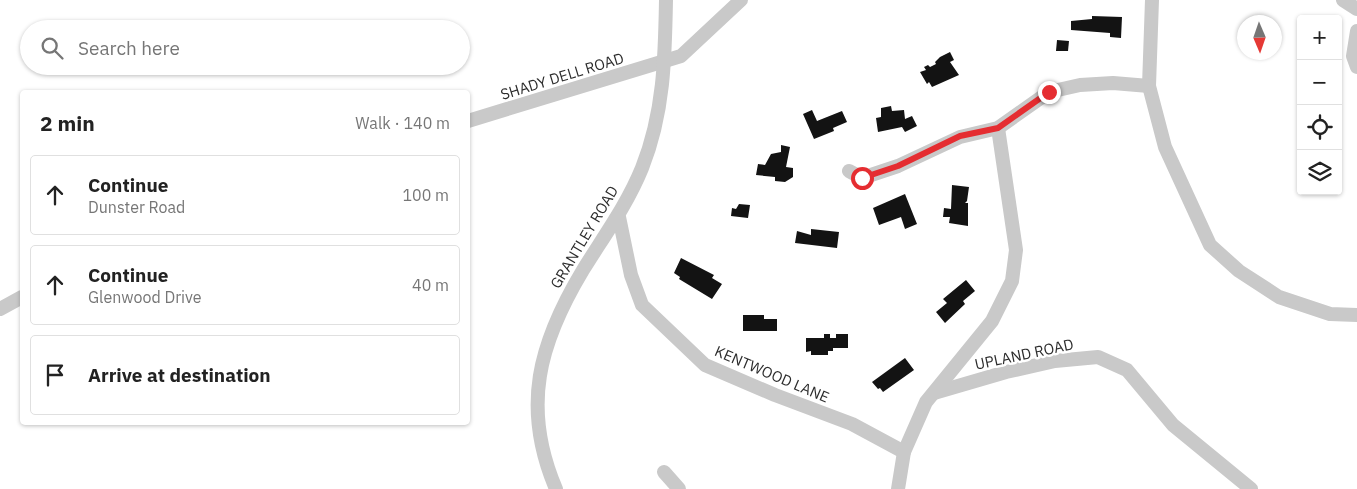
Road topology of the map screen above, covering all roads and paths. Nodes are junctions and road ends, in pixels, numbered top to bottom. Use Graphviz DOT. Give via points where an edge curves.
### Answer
graph roads {
  1 [pos="666,0"];
  2 [pos="741,0"];
  3 [pos="1152,0"];
  4 [pos="1343,0"];
  5 [pos="1357,9"];
  6 [pos="1357,31"];
  7 [pos="665,62"];
  8 [pos="1357,67"];
  9 [pos="1149,86"];
  10 [pos="470,120"];
  11 [pos="998,128"];
  12 [pos="849,172"];
  13 [pos="619,217"];
  14 [pos="20,298"];
  15 [pos="0,309"];
  16 [pos="1357,315"];
  17 [pos="933,393"];
  18 [pos="904,452"];
  19 [pos="664,472"];
  20 [pos="556,489"];
  21 [pos="679,489"];
  22 [pos="898,489"];
  23 [pos="1251,489"];
  1 -- 7 [label="street, GRANTLEY ROAD"];
  2 -- 7 [label="street, SHADY DELL ROAD" via="681,56"];
  3 -- 9 [label="street"];
  4 -- 5 [label="street"];
  6 -- 8 [label="street" via="1353,56"];
  7 -- 10 [label="street, SHADY DELL ROAD"];
  7 -- 13 [label="street, GRANTLEY ROAD" via="660,112 651,145"];
  9 -- 11 [label="street" via="1113,83 1080,85 1049,92"];
  9 -- 16 [label="street" via="1165,146 1210,244 1239,271 1279,297 1330,314"];
  11 -- 12 [label="street" via="960,136 898,166 862,178"];
  11 -- 17 [label="street" via="1016,250 1012,281 992,321"];
  13 -- 18 [label="street, KENTWOOD LANE" via="631,275 642,305 705,365 852,424"];
  13 -- 20 [label="street, GRANTLEY ROAD" via="562,305 542,356 537,421 547,469"];
  14 -- 15 [label="street"];
  17 -- 18 [label="street"];
  17 -- 23 [label="street, UPLAND ROAD" via="1035,365 1098,357 1127,370 1173,425"];
  18 -- 22 [label="street"];
  19 -- 21 [label="street"];
}
